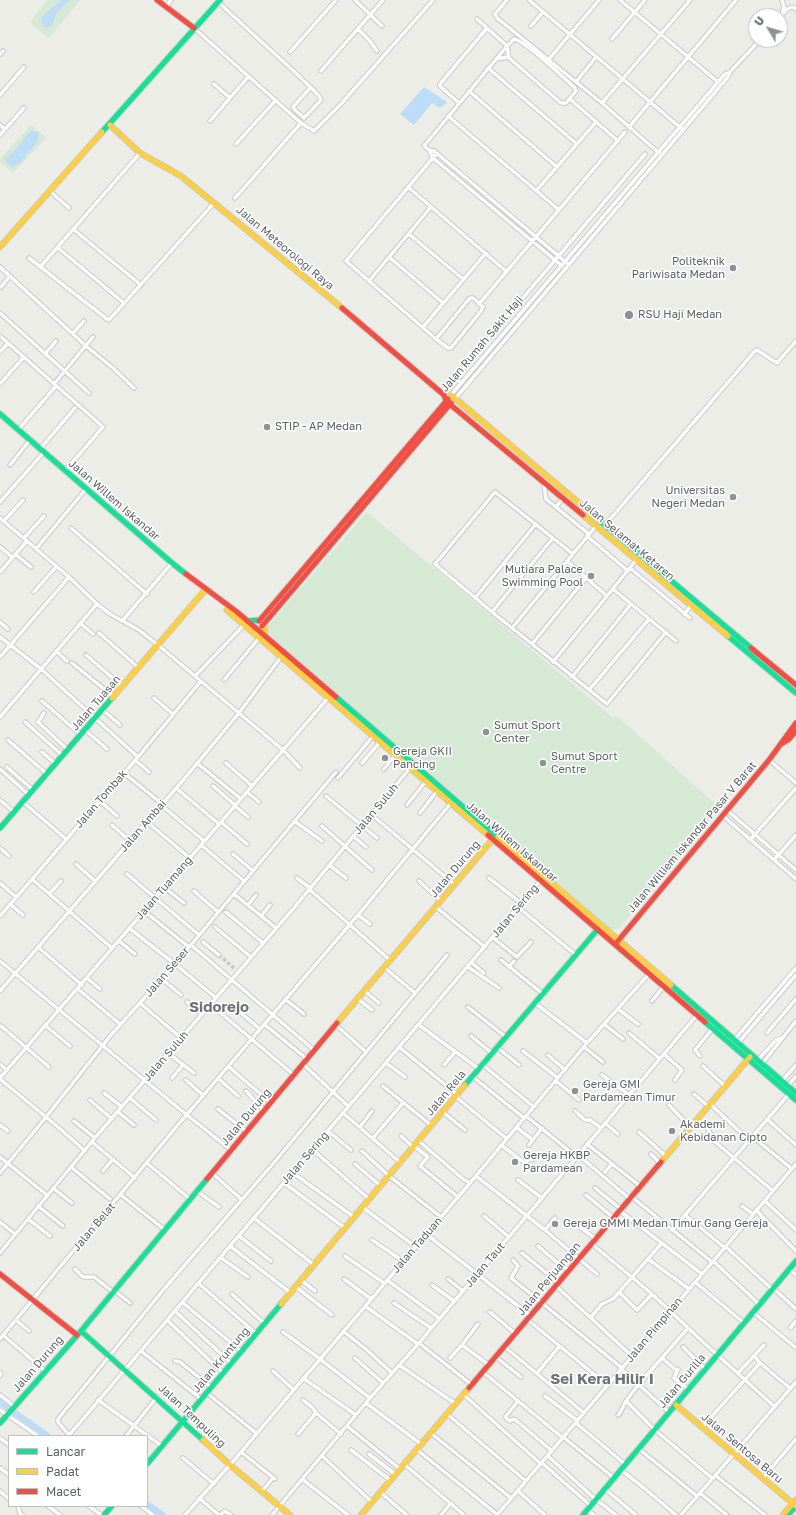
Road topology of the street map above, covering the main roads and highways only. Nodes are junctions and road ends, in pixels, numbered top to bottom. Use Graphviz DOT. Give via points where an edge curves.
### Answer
graph roads {
  1 [pos="157,0"];
  2 [pos="219,1"];
  3 [pos="194,28"];
  4 [pos="110,125"];
  5 [pos="0,247"];
  6 [pos="444,395"];
  7 [pos="453,397"];
  8 [pos="448,403"];
  9 [pos="1,417"];
  10 [pos="535,466"];
  11 [pos="530,472"];
  12 [pos="680,588"];
  13 [pos="206,589"];
  14 [pos="676,593"];
  15 [pos="260,620"];
  16 [pos="246,623"];
  17 [pos="264,625"];
  18 [pos="258,633"];
  19 [pos="764,658"];
  20 [pos="761,664"];
  21 [pos="796,685"];
  22 [pos="796,693"];
  23 [pos="796,723"];
  24 [pos="796,731"];
  25 [pos="783,742"];
  26 [pos="0,828"];
  27 [pos="493,839"];
  28 [pos="505,846"];
  29 [pos="598,929"];
  30 [pos="617,942"];
  31 [pos="734,1043"];
  32 [pos="750,1057"];
  33 [pos="796,1093"];
  34 [pos="796,1100"];
  35 [pos="796,1261"];
  36 [pos="310,1270"];
  37 [pos="0,1274"];
  38 [pos="79,1333"];
  39 [pos="676,1405"];
  40 [pos="183,1421"];
  41 [pos="0,1422"];
  42 [pos="148,1463"];
  43 [pos="795,1504"];
  44 [pos="111,1507"];
  45 [pos="104,1515"];
  46 [pos="290,1515"];
  47 [pos="360,1515"];
  48 [pos="583,1515"];
  49 [pos="783,1515"];
  50 [pos="788,1515"];
  1 -- 3 [label="main road"];
  2 -- 3 [label="main road"];
  3 -- 4 [label="main road"];
  4 -- 5 [label="main road"];
  4 -- 6 [label="main road, Jalan Meteorologi Raya" via="140,153 182,176"];
  6 -- 7 [label="main road"];
  6 -- 8 [label="main road"];
  7 -- 8 [label="main road, Jalan Rumah Sakit Haji"];
  7 -- 10 [label="main road, Jalan Selamat Ketaren"];
  8 -- 11 [label="main road, Jalan Selamat Ketaren"];
  8 -- 15 [label="main road, Jalan Rumah Sakit Haji"];
  8 -- 17 [label="main road, Jalan Rumah Sakit Haji"];
  9 -- 13 [label="main road, Jalan Willem Iskandar"];
  10 -- 11 [label="main road"];
  10 -- 12 [label="main road, Jalan Selamat Ketaren"];
  11 -- 14 [label="main road, Jalan Selamat Ketaren"];
  12 -- 14 [label="main road"];
  12 -- 19 [label="main road, Jalan Selamat Ketaren"];
  13 -- 16 [label="main road, Jalan Willem Iskandar" via="220,604"];
  13 -- 26 [label="main road, Jalan Tuasan"];
  14 -- 20 [label="main road, Jalan Selamat Ketaren"];
  15 -- 16 [label="main road"];
  15 -- 18 [label="main road, Jalan Rumah Sakit Haji"];
  16 -- 18 [label="main road, Jalan Willem Iskandar"];
  17 -- 18 [label="main road"];
  17 -- 18 [label="main road, Jalan Rumah Sakit Haji"];
  18 -- 27 [label="main road, Jalan Willem Iskandar" via="281,657"];
  18 -- 28 [label="main road, Jalan Willem Iskandar"];
  19 -- 20 [label="main road"];
  19 -- 21 [label="main road, Jalan Selamat Ketaren"];
  20 -- 22 [label="main road, Jalan Selamat Ketaren"];
  23 -- 25 [label="main road, Jalan Williem Iskandar Pasar V Barat"];
  24 -- 25 [label="main road, Jalan Williem Iskandar Pasar V Barat"];
  25 -- 30 [label="main road, Jalan Williem Iskandar Pasar V Barat"];
  27 -- 28 [label="main road, Jalan Willem Iskandar"];
  27 -- 38 [label="main road, Jalan Durung"];
  28 -- 29 [label="main road, Jalan Willem Iskandar"];
  28 -- 30 [label="main road, Jalan Willem Iskandar"];
  29 -- 30 [label="main road, Jalan Willem Iskandar"];
  29 -- 36 [label="main road, Jalan Rela"];
  30 -- 31 [label="main road, Jalan Willem Iskandar"];
  30 -- 31 [label="main road, Jalan Willem Iskandar" via="649,974"];
  31 -- 32 [label="main road, Jalan Willem Iskandar"];
  32 -- 33 [label="main road, Jalan Willem Iskandar" via="760,1062"];
  32 -- 34 [label="main road, Jalan Willem Iskandar"];
  32 -- 47 [label="main road, Jalan Perjuangan"];
  35 -- 39 [label="main road, Jalan Gurilla"];
  36 -- 40 [label="main road, Jalan Kruntung"];
  37 -- 38 [label="main road, Jalan Tempuling"];
  38 -- 40 [label="main road, Jalan Tempuling" via="110,1355"];
  38 -- 41 [label="main road, Jalan Durung"];
  39 -- 43 [label="main road, Jalan Sentosa Baru"];
  39 -- 48 [label="main road, Jalan Gurilla"];
  40 -- 42 [label="main road, Jalan Kruntung"];
  40 -- 46 [label="main road, Jalan Tempuling" via="230,1465"];
  43 -- 49 [label="main road"];
  43 -- 50 [label="main road"];
  44 -- 45 [label="main road"];
}
